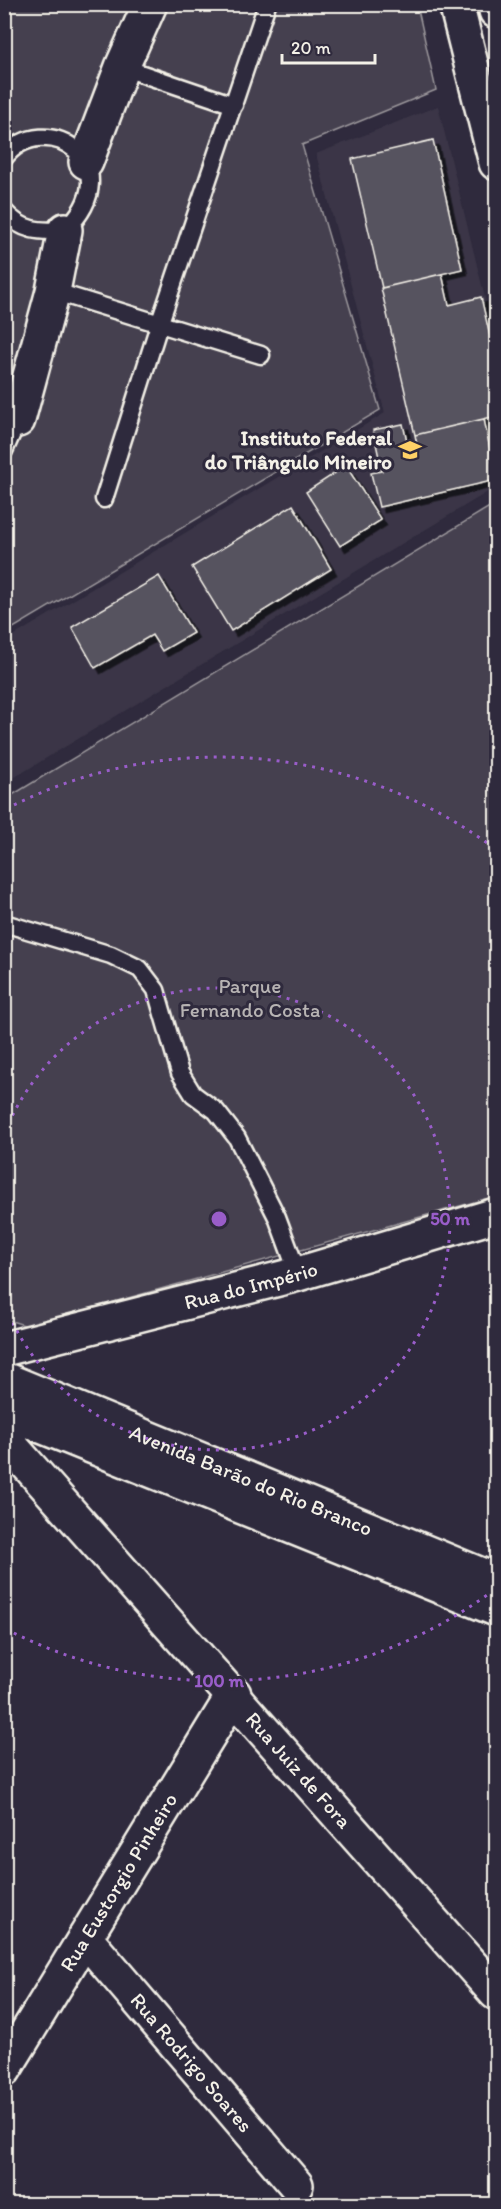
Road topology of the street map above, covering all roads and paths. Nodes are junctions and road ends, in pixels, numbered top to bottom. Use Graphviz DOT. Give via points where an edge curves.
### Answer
graph roads {
  1 [pos="150,4"];
  2 [pos="267,4"];
  3 [pos="456,4"];
  4 [pos="495,4"];
  5 [pos="496,10"];
  6 [pos="122,67"];
  7 [pos="234,105"];
  8 [pos="5,157"];
  9 [pos="86,162"];
  10 [pos="496,163"];
  11 [pos="4,211"];
  12 [pos="65,230"];
  13 [pos="53,291"];
  14 [pos="159,324"];
  15 [pos="261,355"];
  16 [pos="11,418"];
  17 [pos="4,451"];
  18 [pos="104,498"];
  19 [pos="4,923"];
  20 [pos="496,1215"];
  21 [pos="298,1274"];
  22 [pos="4,1349"];
  23 [pos="4,1379"];
  24 [pos="4,1411"];
  25 [pos="4,1438"];
  26 [pos="496,1581"];
  27 [pos="496,1610"];
  28 [pos="234,1694"];
  29 [pos="85,1938"];
  30 [pos="496,1994"];
  31 [pos="4,2070"];
  32 [pos="296,2186"];
  1 -- 6 [label="street"];
  2 -- 7 [label="lane"];
  3 -- 10 [label="street"];
  4 -- 5 [label="street"];
  6 -- 7 [label="lane"];
  6 -- 9 [label="street"];
  7 -- 14 [label="lane"];
  8 -- 9 [label="lane" via="24,141 47,136 69,144"];
  9 -- 12 [label="lane" via="91,182 88,202"];
  11 -- 12 [label="lane" via="20,226 39,232"];
  12 -- 13 [label="street"];
  13 -- 14 [label="lane"];
  13 -- 16 [label="street"];
  14 -- 15 [label="lane"];
  14 -- 18 [label="lane"];
  16 -- 17 [label="lane"];
  19 -- 21 [label="lane" via="111,955 140,969 156,990 180,1073 193,1094 216,1111 237,1138 277,1217"];
  20 -- 21 [label="street, Rua do Império"];
  21 -- 22 [label="street, Rua do Império"];
  23 -- 26 [label="street, Avenida Barão do Rio Branco"];
  24 -- 27 [label="street, Avenida Barão do Rio Branco"];
  25 -- 28 [label="street, Rua Juiz de Fora"];
  28 -- 29 [label="street, Rua Eustorgio Pinheiro"];
  28 -- 30 [label="street, Rua Juiz de Fora"];
  29 -- 31 [label="street, Rua Eustorgio Pinheiro"];
  29 -- 32 [label="street, Rua Rodrigo Soares"];
}
